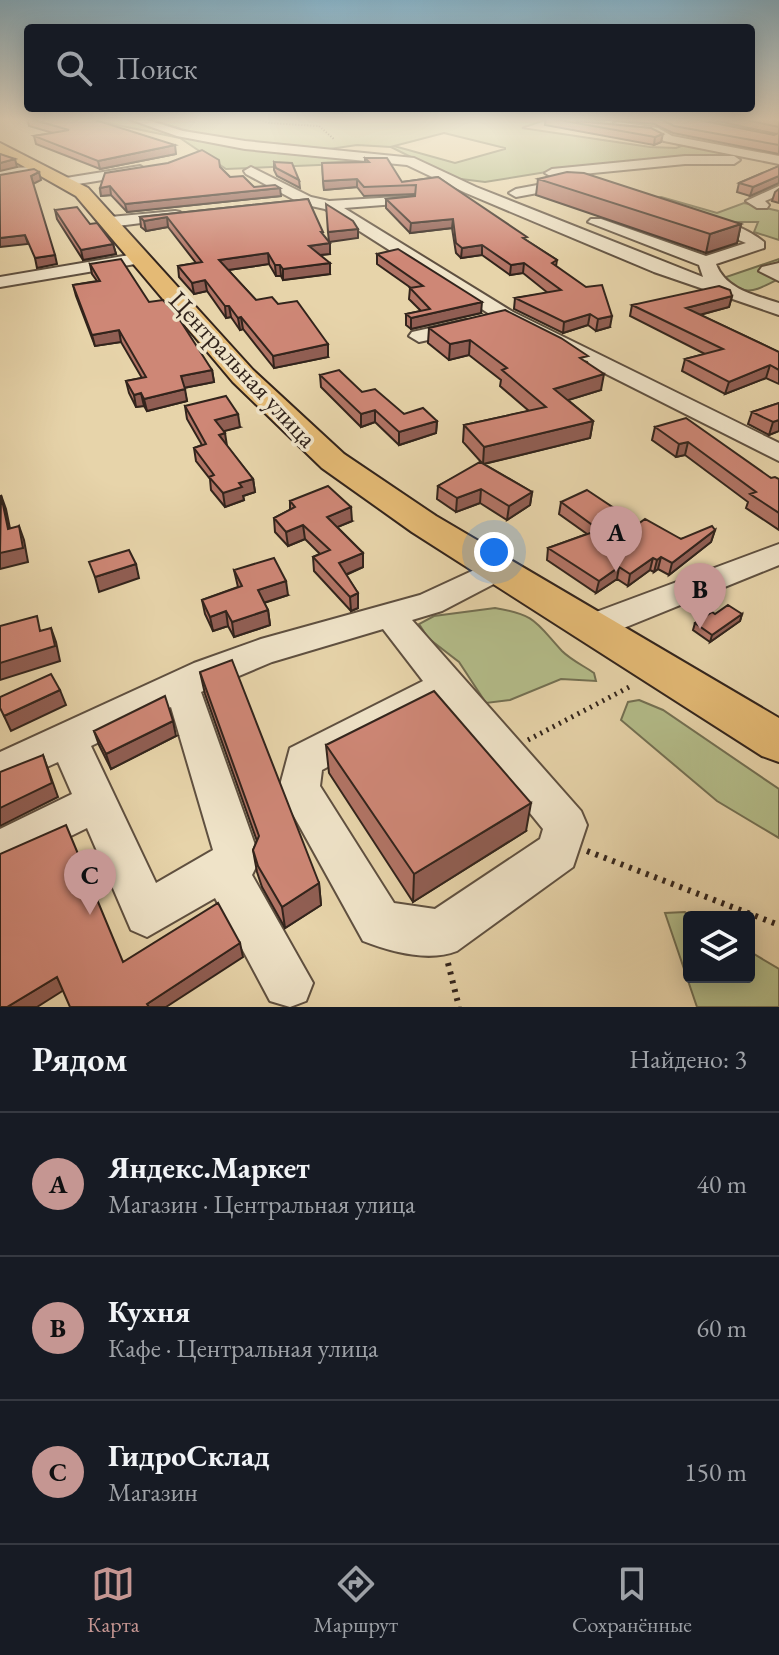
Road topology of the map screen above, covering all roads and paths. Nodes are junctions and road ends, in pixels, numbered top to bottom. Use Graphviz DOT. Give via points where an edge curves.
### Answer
graph roads {
  1 [pos="29,165"];
  2 [pos="418,165"];
  3 [pos="621,165"];
  4 [pos="159,169"];
  5 [pos="251,171"];
  6 [pos="449,180"];
  7 [pos="66,182"];
  8 [pos="514,186"];
  9 [pos="598,187"];
  10 [pos="779,190"];
  11 [pos="409,199"];
  12 [pos="307,201"];
  13 [pos="277,204"];
  14 [pos="329,205"];
  15 [pos="762,205"];
  16 [pos="198,212"];
  17 [pos="687,217"];
  18 [pos="110,222"];
  19 [pos="141,258"];
  20 [pos="706,262"];
  21 [pos="779,268"];
  22 [pos="779,276"];
  23 [pos="0,282"];
  24 [pos="779,284"];
  25 [pos="740,295"];
  26 [pos="779,309"];
  27 [pos="506,316"];
  28 [pos="419,336"];
  29 [pos="779,453"];
  30 [pos="779,554"];
  31 [pos="498,569"];
  32 [pos="392,614"];
  33 [pos="592,627"];
  34 [pos="447,685"];
  35 [pos="180,687"];
  36 [pos="641,687"];
  37 [pos="69,741"];
  38 [pos="779,742"];
  39 [pos="505,753"];
  40 [pos="0,771"];
  41 [pos="97,802"];
  42 [pos="561,842"];
  43 [pos="0,851"];
  44 [pos="223,868"];
  45 [pos="779,925"];
  46 [pos="440,934"];
  47 [pos="288,983"];
  48 [pos="459,1007"];
  1 -- 7 [label="main road, Центральная улица"];
  2 -- 6 [label="street"];
  3 -- 8 [label="street" via="572,169"];
  4 -- 7 [label="street"];
  5 -- 12 [label="street"];
  6 -- 8 [label="street"];
  6 -- 25 [label="street"];
  7 -- 18 [label="main road, Центральная улица"];
  8 -- 9 [label="street" via="565,181"];
  8 -- 20 [label="street"];
  10 -- 15 [label="street" via="753,201"];
  11 -- 14 [label="street"];
  12 -- 13 [label="street"];
  12 -- 14 [label="street"];
  14 -- 27 [label="street"];
  16 -- 18 [label="street" via="148,213"];
  17 -- 20 [label="street" via="747,236 758,245"];
  18 -- 19 [label="main road, Центральная улица"];
  19 -- 23 [label="street"];
  19 -- 31 [label="main road, Центральная улица" via="243,376 316,447 365,486"];
  20 -- 25 [label="street" via="712,277"];
  21 -- 22 [label="street" via="768,271"];
  24 -- 25 [label="street"];
  25 -- 26 [label="street"];
  27 -- 28 [label="street"];
  27 -- 29 [label="street"];
  30 -- 33 [label="street"];
  31 -- 32 [label="street" via="431,603"];
  31 -- 33 [label="main road, Центральная улица"];
  32 -- 34 [label="street"];
  32 -- 35 [label="street" via="261,652"];
  33 -- 38 [label="main road, Центральная улица"];
  34 -- 39 [label="street"];
  34 -- 46 [label="street" via="304,760 299,789 380,924"];
  35 -- 37 [label="street"];
  35 -- 44 [label="street" via="238,859"];
  36 -- 39 [label="path" via="630,685"];
  37 -- 40 [label="street"];
  37 -- 41 [label="street"];
  39 -- 42 [label="street" via="566,825"];
  41 -- 43 [label="street"];
  41 -- 44 [label="street" via="147,914"];
  42 -- 45 [label="path"];
  42 -- 46 [label="street" via="558,852"];
  44 -- 47 [label="street"];
  46 -- 48 [label="path"];
}
